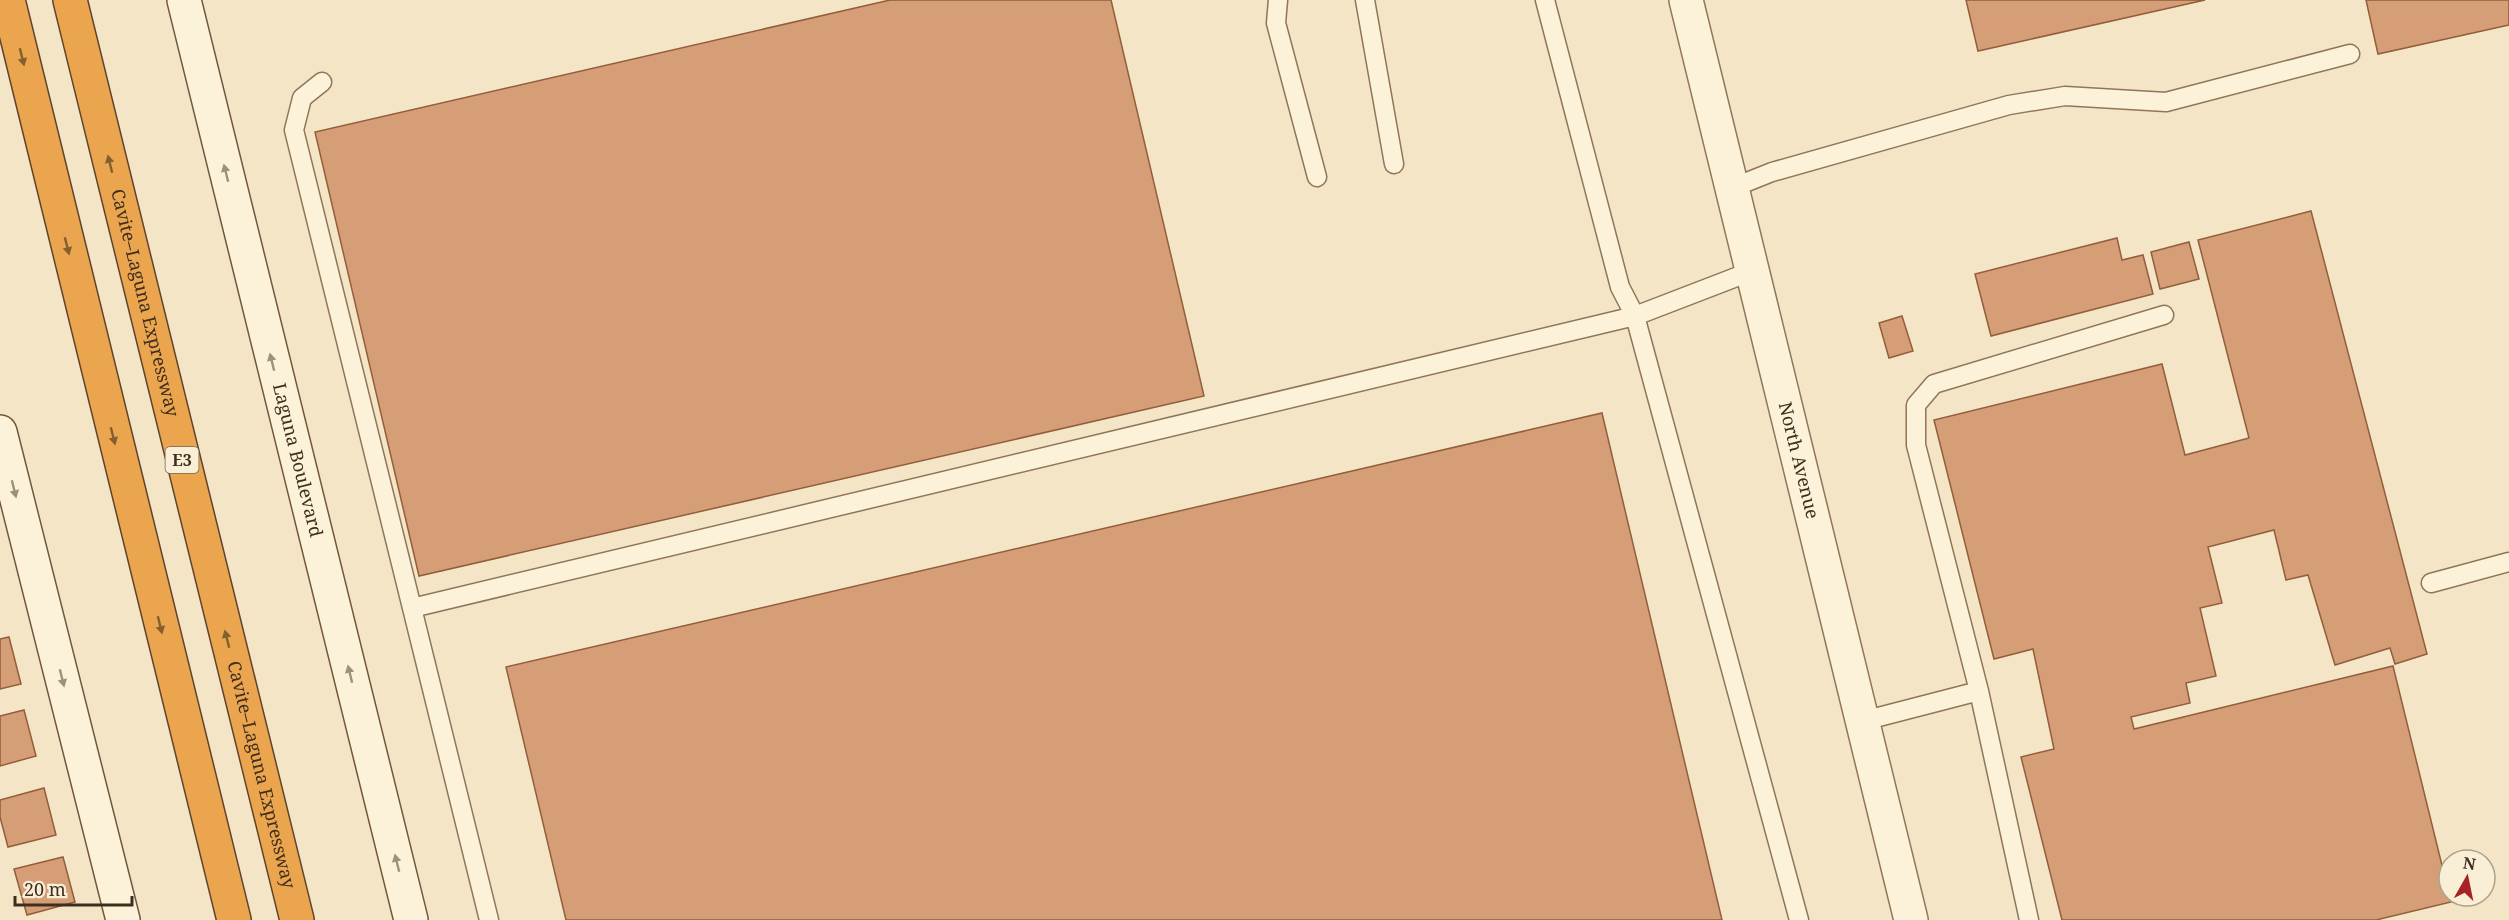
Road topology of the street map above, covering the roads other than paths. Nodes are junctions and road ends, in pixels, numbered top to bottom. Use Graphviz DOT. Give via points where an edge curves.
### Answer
graph roads {
  1 [pos="8,0"];
  2 [pos="70,0"];
  3 [pos="184,0"];
  4 [pos="1278,0"];
  5 [pos="1365,0"];
  6 [pos="1545,0"];
  7 [pos="1686,0"];
  8 [pos="2350,54"];
  9 [pos="322,82"];
  10 [pos="1394,164"];
  11 [pos="1317,177"];
  12 [pos="1732,188"];
  13 [pos="1752,271"];
  14 [pos="2164,315"];
  15 [pos="1635,316"];
  16 [pos="0,432"];
  17 [pos="2509,562"];
  18 [pos="2431,583"];
  19 [pos="412,608"];
  20 [pos="1980,690"];
  21 [pos="1863,721"];
  22 [pos="123,920"];
  23 [pos="234,920"];
  24 [pos="297,920"];
  25 [pos="411,920"];
  26 [pos="489,920"];
  27 [pos="1799,920"];
  28 [pos="1911,920"];
  29 [pos="2029,920"];
  1 -- 23 [label="highway, one-way"];
  24 -- 2 [label="highway, Cavite–Laguna Expressway / E3, one-way"];
  25 -- 3 [label="main road, Laguna Boulevard, one-way"];
  4 -- 11 [label="lane" via="1276,23"];
  5 -- 10 [label="lane"];
  6 -- 15 [label="lane" via="1620,287"];
  7 -- 12 [label="main road, North Avenue"];
  8 -- 12 [label="lane" via="2166,102 2065,96 2009,105 1772,172"];
  9 -- 19 [label="lane" via="302,98 294,130"];
  12 -- 13 [label="main road, North Avenue"];
  13 -- 15 [label="lane"];
  13 -- 21 [label="main road, North Avenue"];
  14 -- 20 [label="lane" via="1934,384 1916,405 1916,445"];
  15 -- 19 [label="lane"];
  15 -- 27 [label="lane"];
  16 -- 22 [label="main road, one-way"];
  17 -- 18 [label="lane"];
  19 -- 26 [label="lane"];
  20 -- 21 [label="lane"];
  20 -- 29 [label="lane"];
  21 -- 28 [label="main road, North Avenue"];
}
